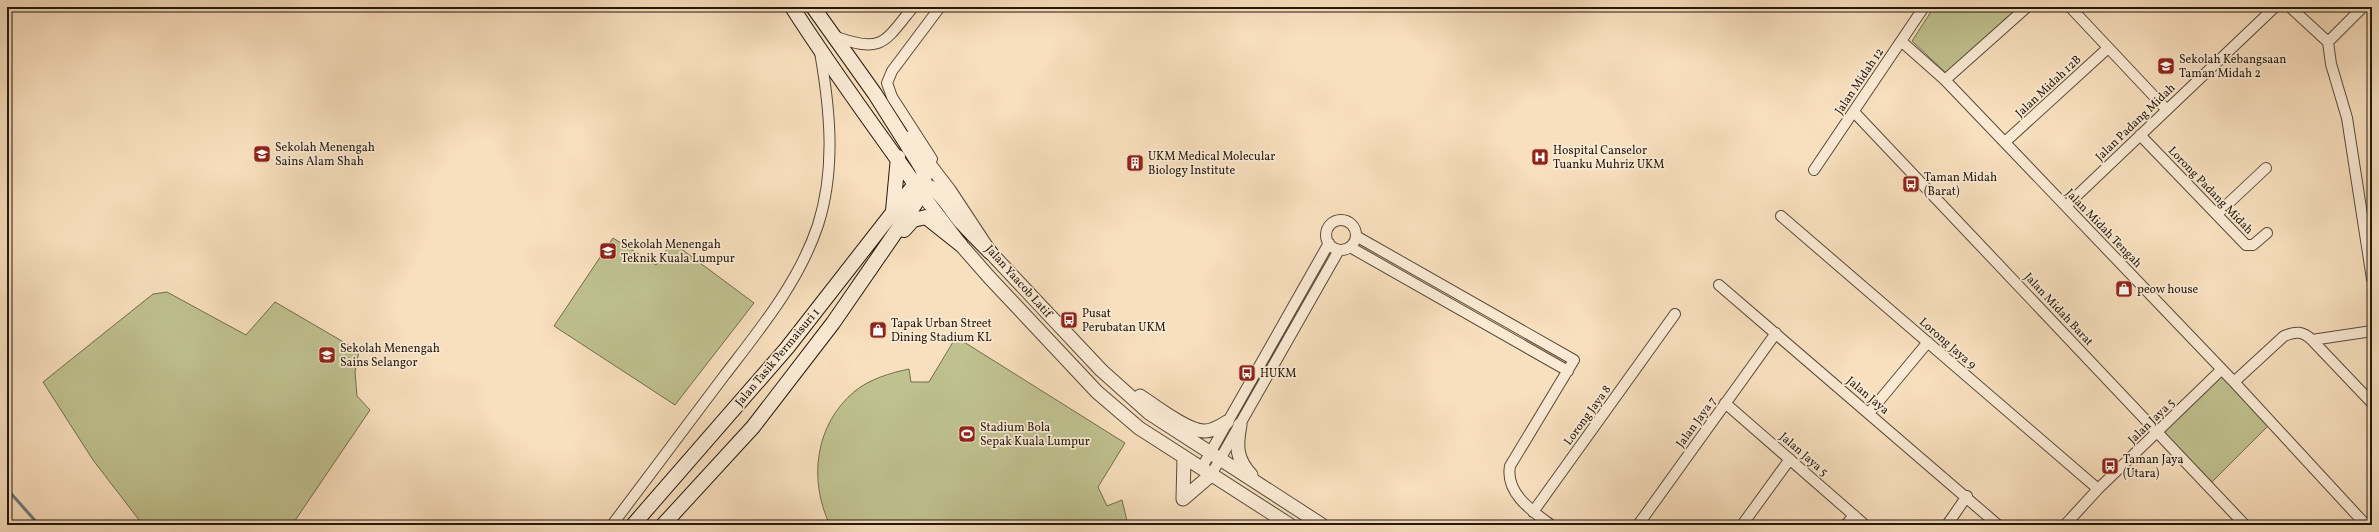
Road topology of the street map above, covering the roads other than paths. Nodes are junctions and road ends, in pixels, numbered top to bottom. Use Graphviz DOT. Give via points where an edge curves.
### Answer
graph roads {
  1 [pos="792,7"];
  2 [pos="813,7"];
  3 [pos="913,7"];
  4 [pos="940,7"];
  5 [pos="1924,7"];
  6 [pos="2027,7"];
  7 [pos="2070,7"];
  8 [pos="2275,7"];
  9 [pos="2290,7"];
  10 [pos="2363,7"];
  11 [pos="834,36"];
  12 [pos="1901,41"];
  13 [pos="2328,42"];
  14 [pos="2108,48"];
  15 [pos="819,50"];
  16 [pos="1946,80"];
  17 [pos="875,94"];
  18 [pos="2166,109"];
  19 [pos="1854,112"];
  20 [pos="2140,135"];
  21 [pos="2005,142"];
  22 [pos="898,158"];
  23 [pos="2266,168"];
  24 [pos="1814,170"];
  25 [pos="920,187"];
  26 [pos="949,190"];
  27 [pos="2066,206"];
  28 [pos="893,211"];
  29 [pos="2217,214"];
  30 [pos="1781,216"];
  31 [pos="2267,233"];
  32 [pos="1356,236"];
  33 [pos="1329,243"];
  34 [pos="960,244"];
  35 [pos="1350,247"];
  36 [pos="1339,250"];
  37 [pos="990,252"];
  38 [pos="878,260"];
  39 [pos="2372,279"];
  40 [pos="1719,285"];
  41 [pos="1675,314"];
  42 [pos="2372,331"];
  43 [pos="1776,333"];
  44 [pos="2312,340"];
  45 [pos="1928,342"];
  46 [pos="787,348"];
  47 [pos="805,360"];
  48 [pos="1101,370"];
  49 [pos="1568,370"];
  50 [pos="2221,370"];
  51 [pos="2234,382"];
  52 [pos="2372,403"];
  53 [pos="1725,404"];
  54 [pos="1869,413"];
  55 [pos="1234,424"];
  56 [pos="2158,432"];
  57 [pos="1215,457"];
  58 [pos="1184,458"];
  59 [pos="1790,459"];
  60 [pos="1206,472"];
  61 [pos="1262,486"];
  62 [pos="2098,489"];
  63 [pos="1967,496"];
  64 [pos="1533,512"];
  65 [pos="1854,515"];
  66 [pos="612,525"];
  67 [pos="633,525"];
  68 [pos="663,525"];
  69 [pos="1290,525"];
  70 [pos="1322,525"];
  71 [pos="1551,525"];
  72 [pos="1638,525"];
  73 [pos="1742,525"];
  74 [pos="1846,525"];
  75 [pos="1865,525"];
  76 [pos="1946,525"];
  77 [pos="1998,525"];
  78 [pos="2065,525"];
  79 [pos="2244,525"];
  80 [pos="2366,525"];
  1 -- 15 [label="main road, Jalan Yaacob Latif"];
  2 -- 11 [label="main road, Jalan Yaacob Latif"];
  3 -- 11 [label="street" via="891,36 880,44 858,45"];
  4 -- 26 [label="street" via="892,71 887,83 892,97 937,166"];
  5 -- 12 [label="street, Jalan Midah 12"];
  6 -- 16 [label="street"];
  7 -- 14 [label="street"];
  8 -- 18 [label="street, Jalan Padang Midah"];
  9 -- 13 [label="street"];
  10 -- 13 [label="street"];
  11 -- 17 [label="main road, Jalan Yaacob Latif"];
  12 -- 16 [label="street, Jalan Midah Tengah"];
  12 -- 19 [label="street, Jalan Midah 12"];
  13 -- 39 [label="street" via="2331,64 2347,118"];
  14 -- 18 [label="street"];
  14 -- 21 [label="street, Jalan Midah 12B"];
  15 -- 22 [label="main road, Jalan Yaacob Latif"];
  15 -- 66 [label="street" via="827,92 830,148 826,188 818,225 804,259 762,326"];
  16 -- 21 [label="street, Jalan Midah Tengah"];
  17 -- 25 [label="main road" via="922,167 925,175"];
  17 -- 26 [label="street, Jalan Yaacob Latif"];
  18 -- 20 [label="street, Jalan Padang Midah"];
  19 -- 24 [label="street, Jalan Midah 12"];
  19 -- 56 [label="street, Jalan Midah Barat"];
  20 -- 27 [label="street, Jalan Padang Midah"];
  20 -- 29 [label="street, Lorong Padang Midah"];
  21 -- 27 [label="street, Jalan Midah Tengah"];
  22 -- 25 [label="main road, Jalan Yaacob Latif"];
  22 -- 28 [label="main road"];
  23 -- 29 [label="street"];
  25 -- 28 [label="main road, Jalan Tasik Permaisuri 1"];
  25 -- 34 [label="street, Jalan Yaacob Latif"];
  25 -- 37 [label="main road" via="938,193"];
  25 -- 38 [label="main road, Jalan Tasik Permaisuri 1"];
  26 -- 37 [label="street, Jalan Yaacob Latif"];
  27 -- 50 [label="street, Jalan Midah Tengah"];
  28 -- 46 [label="main road, Jalan Tasik Permaisuri 1"];
  29 -- 31 [label="street, Lorong Padang Midah" via="2246,245 2253,246"];
  30 -- 45 [label="street, Lorong Jaya 9"];
  32 -- 33 [label="street" via="1352,225 1340,220 1328,229"];
  32 -- 35 [label="street"];
  32 -- 49 [label="street" via="1574,360"];
  33 -- 36 [label="street"];
  33 -- 55 [label="street"];
  34 -- 38 [label="main road" via="930,220 920,218 912,220"];
  34 -- 58 [label="street, Jalan Yaacob Latif" via="1097,392 1140,428"];
  35 -- 36 [label="street"];
  35 -- 49 [label="street"];
  36 -- 55 [label="street"];
  37 -- 48 [label="street, Jalan Yaacob Latif"];
  38 -- 47 [label="main road, Jalan Tasik Permaisuri 1"];
  40 -- 43 [label="street, Jalan Jaya"];
  41 -- 64 [label="street, Lorong Jaya 8"];
  42 -- 44 [label="street"];
  43 -- 53 [label="street, Jalan Jaya 7"];
  43 -- 54 [label="street, Jalan Jaya"];
  44 -- 51 [label="street" via="2305,334 2293,332 2284,336"];
  44 -- 52 [label="street"];
  45 -- 54 [label="street"];
  45 -- 62 [label="street, Lorong Jaya 9"];
  46 -- 47 [label="main road"];
  46 -- 67 [label="main road, Jalan Tasik Permaisuri 1"];
  47 -- 68 [label="main road, Jalan Tasik Permaisuri 1" via="753,427"];
  48 -- 55 [label="street" via="1191,428 1203,432"];
  48 -- 57 [label="street, Jalan Yaacob Latif" via="1149,413"];
  49 -- 64 [label="street" via="1510,466 1512,486"];
  50 -- 51 [label="street, Jalan Midah Tengah"];
  50 -- 56 [label="street, Jalan Jaya 5"];
  51 -- 80 [label="street, Jalan Midah Tengah"];
  53 -- 59 [label="street, Jalan Jaya 5"];
  53 -- 72 [label="street, Jalan Jaya 7"];
  54 -- 63 [label="street, Jalan Jaya"];
  55 -- 57 [label="street"];
  55 -- 61 [label="street" via="1237,454 1245,468"];
  56 -- 62 [label="street, Jalan Jaya 5"];
  56 -- 79 [label="street, Jalan Midah Barat"];
  57 -- 60 [label="street"];
  57 -- 61 [label="street, Jalan Yaacob Latif"];
  58 -- 60 [label="street, Jalan Yaacob Latif"];
  58 -- 60 [label="street" via="1184,499"];
  59 -- 65 [label="street, Jalan Jaya 5"];
  59 -- 73 [label="street"];
  60 -- 69 [label="street, Jalan Yaacob Latif"];
  61 -- 70 [label="street, Jalan Yaacob Latif"];
  62 -- 78 [label="street, Jalan Jaya 5"];
  63 -- 76 [label="street"];
  63 -- 77 [label="street, Jalan Jaya"];
  64 -- 71 [label="street"];
  65 -- 74 [label="street"];
  65 -- 75 [label="street, Jalan Jaya 5"];
}
